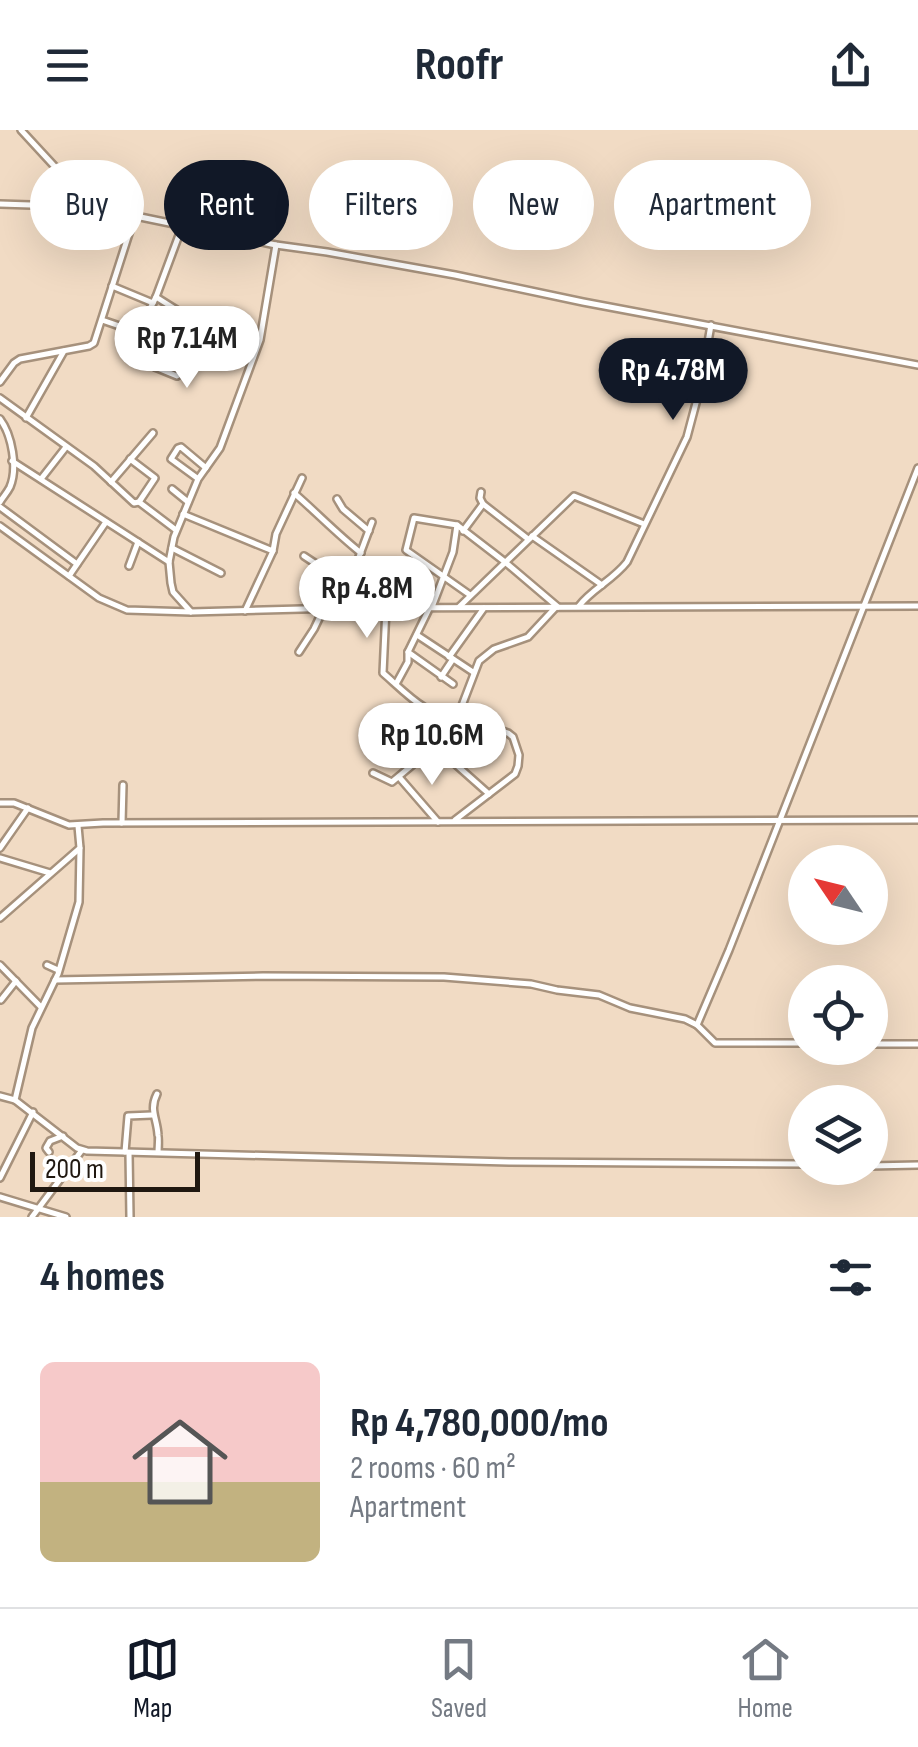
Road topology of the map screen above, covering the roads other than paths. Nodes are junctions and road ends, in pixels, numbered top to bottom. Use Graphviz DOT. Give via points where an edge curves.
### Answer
graph roads {
  1 [pos="22,130"];
  2 [pos="49,160"];
  3 [pos="0,204"];
  4 [pos="30,205"];
  5 [pos="289,247"];
  6 [pos="124,250"];
  7 [pos="173,250"];
  8 [pos="275,250"];
  9 [pos="112,286"];
  10 [pos="154,300"];
  11 [pos="182,315"];
  12 [pos="102,320"];
  13 [pos="711,325"];
  14 [pos="207,331"];
  15 [pos="64,350"];
  16 [pos="140,356"];
  17 [pos="253,358"];
  18 [pos="918,365"];
  19 [pos="155,367"];
  20 [pos="0,382"];
  21 [pos="0,398"];
  22 [pos="26,418"];
  23 [pos="0,419"];
  24 [pos="154,434"];
  25 [pos="66,447"];
  26 [pos="130,459"];
  27 [pos="12,460"];
  28 [pos="206,468"];
  29 [pos="918,468"];
  30 [pos="302,478"];
  31 [pos="198,479"];
  32 [pos="41,480"];
  33 [pos="111,482"];
  34 [pos="172,489"];
  35 [pos="481,492"];
  36 [pos="294,493"];
  37 [pos="337,498"];
  38 [pos="139,502"];
  39 [pos="188,502"];
  40 [pos="484,504"];
  41 [pos="0,505"];
  42 [pos="183,514"];
  43 [pos="106,522"];
  44 [pos="372,522"];
  45 [pos="644,524"];
  46 [pos="0,526"];
  47 [pos="460,528"];
  48 [pos="176,530"];
  49 [pos="369,531"];
  50 [pos="530,538"];
  51 [pos="138,542"];
  52 [pos="172,548"];
  53 [pos="273,551"];
  54 [pos="361,552"];
  55 [pos="304,556"];
  56 [pos="169,562"];
  57 [pos="506,562"];
  58 [pos="77,564"];
  59 [pos="129,566"];
  60 [pos="222,572"];
  61 [pos="69,576"];
  62 [pos="443,578"];
  63 [pos="602,585"];
  64 [pos="348,586"];
  65 [pos="470,595"];
  66 [pos="578,606"];
  67 [pos="865,606"];
  68 [pos="918,606"];
  69 [pos="431,607"];
  70 [pos="557,607"];
  71 [pos="340,608"];
  72 [pos="386,608"];
  73 [pos="458,608"];
  74 [pos="484,608"];
  75 [pos="324,610"];
  76 [pos="245,611"];
  77 [pos="191,612"];
  78 [pos="417,635"];
  79 [pos="299,652"];
  80 [pos="408,652"];
  81 [pos="451,658"];
  82 [pos="473,672"];
  83 [pos="441,676"];
  84 [pos="396,684"];
  85 [pos="452,684"];
  86 [pos="454,717"];
  87 [pos="435,746"];
  88 [pos="373,773"];
  89 [pos="399,777"];
  90 [pos="124,784"];
  91 [pos="490,794"];
  92 [pos="0,802"];
  93 [pos="28,808"];
  94 [pos="780,820"];
  95 [pos="918,820"];
  96 [pos="438,822"];
  97 [pos="452,822"];
  98 [pos="122,823"];
  99 [pos="78,826"];
  100 [pos="0,848"];
  101 [pos="80,848"];
  102 [pos="0,858"];
  103 [pos="54,872"];
  104 [pos="0,918"];
  105 [pos="47,965"];
  106 [pos="0,966"];
  107 [pos="58,970"];
  108 [pos="55,980"];
  109 [pos="16,981"];
  110 [pos="1,1000"];
  111 [pos="41,1007"];
  112 [pos="697,1025"];
  113 [pos="788,1043"];
  114 [pos="888,1044"];
  115 [pos="918,1044"];
  116 [pos="157,1094"];
  117 [pos="0,1096"];
  118 [pos="15,1100"];
  119 [pos="33,1112"];
  120 [pos="152,1115"];
  121 [pos="63,1136"];
  122 [pos="82,1150"];
  123 [pos="49,1152"];
  124 [pos="127,1152"];
  125 [pos="158,1152"];
  126 [pos="0,1158"];
  127 [pos="8,1163"];
  128 [pos="788,1164"];
  129 [pos="918,1165"];
  130 [pos="888,1166"];
  131 [pos="0,1178"];
  132 [pos="0,1197"];
  133 [pos="39,1208"];
  134 [pos="32,1217"];
  135 [pos="66,1217"];
  136 [pos="130,1217"];
  1 -- 2 [label="street"];
  3 -- 4 [label="street"];
  5 -- 13 [label="street"];
  6 -- 9 [label="street"];
  7 -- 10 [label="street"];
  8 -- 17 [label="street"];
  9 -- 10 [label="street"];
  9 -- 12 [label="street"];
  10 -- 11 [label="street"];
  10 -- 12 [label="street" via="137,332"];
  11 -- 14 [label="street"];
  11 -- 19 [label="street"];
  12 -- 15 [label="street" via="94,343"];
  13 -- 18 [label="street"];
  13 -- 45 [label="street" via="688,437"];
  14 -- 17 [label="street"];
  14 -- 19 [label="street" via="180,375"];
  15 -- 20 [label="street" via="20,359"];
  15 -- 22 [label="street"];
  16 -- 19 [label="street"];
  17 -- 28 [label="street" via="220,448"];
  21 -- 22 [label="street"];
  22 -- 25 [label="street"];
  23 -- 27 [label="street"];
  24 -- 26 [label="street"];
  25 -- 32 [label="street"];
  25 -- 33 [label="street"];
  26 -- 33 [label="street"];
  26 -- 38 [label="street" via="156,478"];
  27 -- 32 [label="street"];
  27 -- 41 [label="street"];
  28 -- 31 [label="street"];
  28 -- 31 [label="street" via="181,447 170,457"];
  29 -- 67 [label="street"];
  30 -- 36 [label="street"];
  31 -- 39 [label="street"];
  32 -- 43 [label="street"];
  33 -- 38 [label="street"];
  34 -- 39 [label="street"];
  35 -- 40 [label="street"];
  36 -- 53 [label="street"];
  36 -- 54 [label="street"];
  37 -- 49 [label="street"];
  38 -- 48 [label="street"];
  39 -- 42 [label="street"];
  40 -- 47 [label="street"];
  40 -- 50 [label="street"];
  41 -- 58 [label="street"];
  42 -- 48 [label="street"];
  42 -- 53 [label="street"];
  43 -- 51 [label="street"];
  43 -- 58 [label="street"];
  44 -- 49 [label="street"];
  45 -- 50 [label="street" via="574,496"];
  45 -- 63 [label="street" via="627,562"];
  46 -- 61 [label="street"];
  47 -- 57 [label="street"];
  47 -- 62 [label="street"];
  47 -- 62 [label="street" via="414,518 408,533 406,550"];
  48 -- 52 [label="street"];
  49 -- 54 [label="street"];
  50 -- 57 [label="street"];
  50 -- 63 [label="street"];
  51 -- 56 [label="street"];
  51 -- 59 [label="street"];
  52 -- 56 [label="street"];
  52 -- 60 [label="street"];
  53 -- 76 [label="street"];
  54 -- 64 [label="street"];
  55 -- 64 [label="street"];
  56 -- 77 [label="street" via="173,592"];
  57 -- 65 [label="street"];
  57 -- 70 [label="street"];
  58 -- 61 [label="street"];
  61 -- 77 [label="street" via="127,610"];
  62 -- 65 [label="street"];
  62 -- 69 [label="street"];
  63 -- 66 [label="street"];
  64 -- 71 [label="street"];
  65 -- 73 [label="street"];
  66 -- 67 [label="street"];
  66 -- 70 [label="street"];
  67 -- 68 [label="street"];
  67 -- 94 [label="street"];
  69 -- 72 [label="street"];
  69 -- 73 [label="street"];
  69 -- 78 [label="street"];
  70 -- 74 [label="street"];
  70 -- 82 [label="street" via="528,637 486,654"];
  71 -- 72 [label="street"];
  71 -- 75 [label="street"];
  72 -- 84 [label="street" via="383,673"];
  73 -- 74 [label="street"];
  74 -- 81 [label="street"];
  75 -- 76 [label="street"];
  75 -- 79 [label="street"];
  76 -- 77 [label="street"];
  78 -- 80 [label="street"];
  78 -- 81 [label="street"];
  80 -- 83 [label="street"];
  80 -- 84 [label="street"];
  81 -- 82 [label="street"];
  81 -- 83 [label="street"];
  82 -- 86 [label="street"];
  83 -- 85 [label="street"];
  84 -- 86 [label="street" via="426,708"];
  86 -- 87 [label="street"];
  86 -- 91 [label="street" via="508,733 516,744 515,774"];
  87 -- 89 [label="street"];
  87 -- 91 [label="street"];
  88 -- 89 [label="street" via="390,782"];
  89 -- 96 [label="street"];
  90 -- 98 [label="street"];
  91 -- 97 [label="street"];
  92 -- 93 [label="street"];
  93 -- 99 [label="street"];
  93 -- 100 [label="street"];
  94 -- 95 [label="street"];
  94 -- 97 [label="street"];
  94 -- 112 [label="street"];
  96 -- 97 [label="street"];
  96 -- 98 [label="street"];
  98 -- 99 [label="street"];
  99 -- 101 [label="street"];
  101 -- 103 [label="street"];
  101 -- 107 [label="street" via="80,894"];
  102 -- 103 [label="street"];
  103 -- 104 [label="street"];
  105 -- 107 [label="street"];
  106 -- 109 [label="street"];
  107 -- 108 [label="street"];
  108 -- 111 [label="street"];
  108 -- 112 [label="street" via="444,977 599,995"];
  109 -- 110 [label="street"];
  109 -- 111 [label="street"];
  111 -- 118 [label="street"];
  112 -- 113 [label="street" via="715,1043"];
  114 -- 115 [label="street"];
  116 -- 120 [label="street"];
  117 -- 118 [label="street"];
  118 -- 119 [label="street"];
  119 -- 121 [label="street"];
  119 -- 127 [label="street"];
  120 -- 124 [label="street" via="128,1116"];
  120 -- 125 [label="street"];
  121 -- 122 [label="street"];
  121 -- 123 [label="street" via="50,1142"];
  122 -- 124 [label="street"];
  122 -- 133 [label="street"];
  124 -- 125 [label="street"];
  124 -- 136 [label="street"];
  125 -- 128 [label="street"];
  126 -- 127 [label="street"];
  127 -- 131 [label="street"];
  129 -- 130 [label="street"];
  132 -- 133 [label="street"];
  133 -- 134 [label="street"];
  133 -- 135 [label="street"];
}
